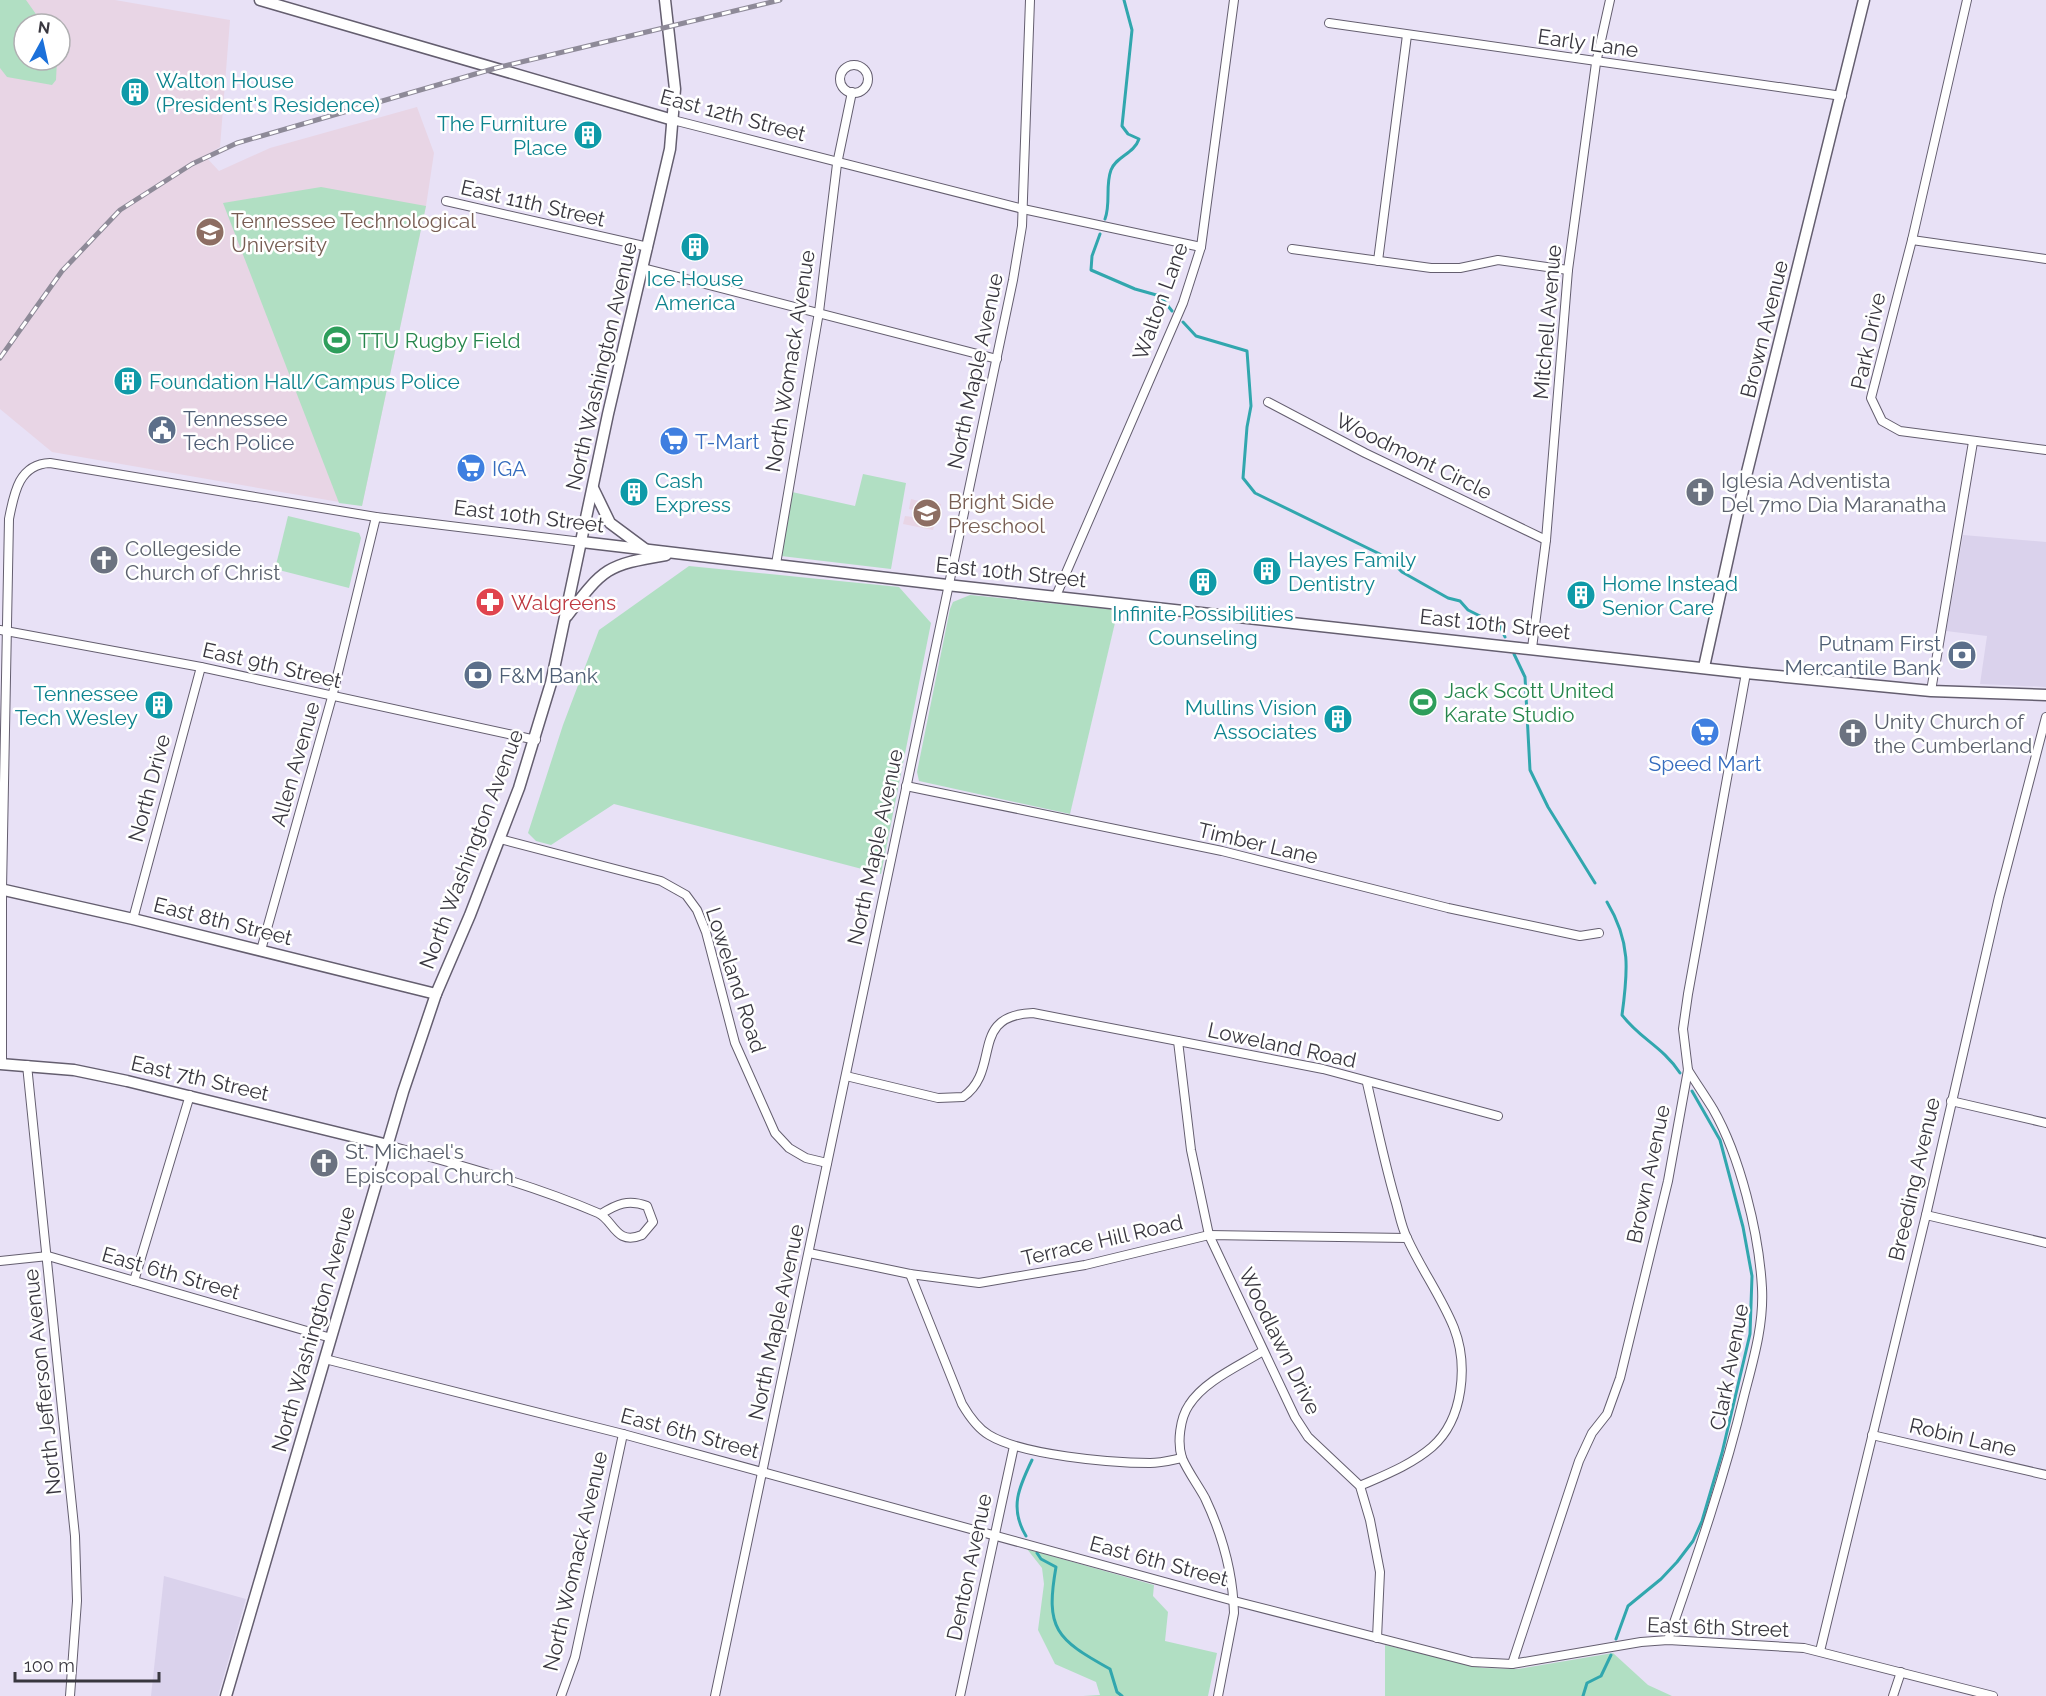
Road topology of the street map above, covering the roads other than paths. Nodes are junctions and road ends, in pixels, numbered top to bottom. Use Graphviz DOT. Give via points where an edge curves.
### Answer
graph roads {
  1 [pos="260,0"];
  2 [pos="665,0"];
  3 [pos="1030,0"];
  4 [pos="1234,0"];
  5 [pos="1610,0"];
  6 [pos="1864,0"];
  7 [pos="1967,0"];
  8 [pos="1329,23"];
  9 [pos="1407,35"];
  10 [pos="1596,63"];
  11 [pos="852,92"];
  12 [pos="1842,96"];
  13 [pos="673,120"];
  14 [pos="837,164"];
  15 [pos="446,201"];
  16 [pos="1023,210"];
  17 [pos="1912,240"];
  18 [pos="648,247"];
  19 [pos="1201,247"];
  20 [pos="1292,249"];
  21 [pos="2046,259"];
  22 [pos="1378,261"];
  23 [pos="643,268"];
  24 [pos="1568,270"];
  25 [pos="819,312"];
  26 [pos="996,359"];
  27 [pos="1268,402"];
  28 [pos="1973,442"];
  29 [pos="2046,450"];
  30 [pos="593,487"];
  31 [pos="376,517"];
  32 [pos="1546,540"];
  33 [pos="582,542"];
  34 [pos="646,549"];
  35 [pos="678,553"];
  36 [pos="776,564"];
  37 [pos="947,585"];
  38 [pos="1056,596"];
  39 [pos="565,618"];
  40 [pos="3,630"];
  41 [pos="1532,648"];
  42 [pos="201,667"];
  43 [pos="1704,667"];
  44 [pos="1746,673"];
  45 [pos="1931,691"];
  46 [pos="2046,695"];
  47 [pos="332,697"];
  48 [pos="2046,717"];
  49 [pos="536,741"];
  50 [pos="906,786"];
  51 [pos="500,839"];
  52 [pos="1,889"];
  53 [pos="133,919"];
  54 [pos="1599,933"];
  55 [pos="261,950"];
  56 [pos="435,994"];
  57 [pos="1179,1041"];
  58 [pos="1,1064"];
  59 [pos="27,1065"];
  60 [pos="1688,1070"];
  61 [pos="846,1076"];
  62 [pos="1367,1083"];
  63 [pos="190,1095"];
  64 [pos="1951,1101"];
  65 [pos="1498,1116"];
  66 [pos="2046,1124"];
  67 [pos="388,1145"];
  68 [pos="826,1163"];
  69 [pos="601,1214"];
  70 [pos="1926,1215"];
  71 [pos="1209,1235"];
  72 [pos="1407,1238"];
  73 [pos="2046,1243"];
  74 [pos="809,1253"];
  75 [pos="48,1256"];
  76 [pos="0,1261"];
  77 [pos="910,1274"];
  78 [pos="134,1281"];
  79 [pos="331,1338"];
  80 [pos="1263,1351"];
  81 [pos="325,1359"];
  82 [pos="623,1434"];
  83 [pos="1872,1435"];
  84 [pos="1014,1446"];
  85 [pos="1182,1458"];
  86 [pos="763,1471"];
  87 [pos="2046,1475"];
  88 [pos="1360,1486"];
  89 [pos="995,1534"];
  90 [pos="1234,1601"];
  91 [pos="1377,1638"];
  92 [pos="1668,1640"];
  93 [pos="1820,1651"];
  94 [pos="1512,1664"];
  95 [pos="1901,1672"];
  96 [pos="70,1696"];
  97 [pos="226,1696"];
  98 [pos="561,1696"];
  99 [pos="716,1696"];
  100 [pos="960,1696"];
  101 [pos="1218,1696"];
  102 [pos="1893,1696"];
  103 [pos="1993,1696"];
  1 -- 13 [label="main road, East 12th Street"];
  2 -- 13 [label="main road, North Washington Avenue" via="673,64"];
  3 -- 16 [label="street, North Maple Avenue"];
  4 -- 19 [label="street, Walton Lane"];
  5 -- 10 [label="street, Mitchell Avenue"];
  6 -- 12 [label="main road, Brown Avenue"];
  7 -- 17 [label="street, Park Drive"];
  8 -- 9 [label="street, Early Lane"];
  9 -- 10 [label="street, Early Lane"];
  9 -- 22 [label="street"];
  10 -- 12 [label="street, Early Lane"];
  10 -- 24 [label="street, Mitchell Avenue"];
  11 -- 14 [label="street, North Womack Avenue"];
  12 -- 43 [label="main road, Brown Avenue" via="1747,472"];
  13 -- 14 [label="street, East 12th Street"];
  13 -- 18 [label="main road, North Washington Avenue"];
  14 -- 16 [label="street, East 12th Street"];
  14 -- 25 [label="street, North Womack Avenue"];
  15 -- 18 [label="street, East 11th Street"];
  16 -- 19 [label="street, East 12th Street"];
  16 -- 26 [label="street, North Maple Avenue"];
  17 -- 21 [label="street"];
  17 -- 28 [label="street, Park Drive" via="1871,398 1882,421 1900,431"];
  18 -- 23 [label="main road, North Washington Avenue"];
  19 -- 38 [label="street, Walton Lane" via="1183,303"];
  20 -- 22 [label="street"];
  22 -- 24 [label="street" via="1460,268 1497,260"];
  23 -- 25 [label="street"];
  23 -- 30 [label="main road, North Washington Avenue"];
  24 -- 32 [label="street, Mitchell Avenue"];
  25 -- 26 [label="street"];
  25 -- 36 [label="street, North Womack Avenue"];
  26 -- 37 [label="street, North Maple Avenue"];
  27 -- 32 [label="street, Woodmont Circle"];
  28 -- 29 [label="street, Park Drive"];
  28 -- 45 [label="street"];
  30 -- 33 [label="main road, North Washington Avenue"];
  30 -- 34 [label="main road" via="610,523"];
  31 -- 33 [label="street, East 10th Street"];
  31 -- 40 [label="street, East 10th Street" via="50,463 36,464 25,472 10,515"];
  31 -- 47 [label="street, Allen Avenue"];
  32 -- 41 [label="street, Mitchell Avenue"];
  33 -- 34 [label="main road, East 10th Street"];
  33 -- 39 [label="main road, North Washington Avenue"];
  34 -- 35 [label="main road, East 10th Street"];
  35 -- 36 [label="main road, East 10th Street"];
  35 -- 39 [label="main road" via="624,562 605,571"];
  36 -- 37 [label="main road, East 10th Street"];
  37 -- 38 [label="main road, East 10th Street"];
  37 -- 50 [label="street, North Maple Avenue"];
  38 -- 41 [label="main road, East 10th Street"];
  39 -- 49 [label="main road, North Washington Avenue"];
  40 -- 42 [label="street, East 9th Street"];
  40 -- 52 [label="street"];
  41 -- 43 [label="main road, East 10th Street"];
  42 -- 47 [label="street, East 9th Street"];
  42 -- 53 [label="street, North Drive"];
  43 -- 44 [label="main road, East 10th Street"];
  44 -- 45 [label="main road, East 10th Street"];
  44 -- 60 [label="street, Brown Avenue" via="1688,994 1683,1029"];
  45 -- 46 [label="main road, East 10th Street"];
  47 -- 49 [label="street, East 9th Street"];
  47 -- 55 [label="street, Allen Avenue"];
  48 -- 64 [label="street, Breeding Avenue"];
  49 -- 51 [label="main road, North Washington Avenue"];
  50 -- 54 [label="street, Timber Lane" via="1221,851 1460,911 1580,936"];
  50 -- 61 [label="street, North Maple Avenue"];
  51 -- 56 [label="main road, North Washington Avenue"];
  51 -- 68 [label="street, Loweland Road" via="661,881 686,895 706,932 735,1043 775,1133 797,1153"];
  52 -- 53 [label="main road, East 8th Street"];
  52 -- 58 [label="street"];
  53 -- 55 [label="main road, East 8th Street"];
  55 -- 56 [label="main road, East 8th Street"];
  56 -- 67 [label="main road, North Washington Avenue"];
  57 -- 61 [label="street, Loweland Road" via="1022,1014 998,1023 977,1083 963,1097 938,1098"];
  57 -- 62 [label="street, Loweland Road" via="1323,1069"];
  57 -- 71 [label="street, Woodlawn Drive" via="1196,1185"];
  58 -- 59 [label="main road, East 7th Street"];
  59 -- 63 [label="main road, East 7th Street" via="74,1070"];
  59 -- 75 [label="street, North Jefferson Avenue"];
  60 -- 92 [label="street, Clark Avenue" via="1713,1109 1742,1185 1762,1288 1755,1353 1720,1488"];
  60 -- 94 [label="street, Brown Avenue" via="1668,1181 1620,1378 1607,1414 1592,1433 1579,1461"];
  61 -- 68 [label="street, North Maple Avenue"];
  62 -- 65 [label="street"];
  62 -- 72 [label="street, Loweland Road"];
  63 -- 67 [label="main road, East 7th Street"];
  63 -- 78 [label="street"];
  64 -- 66 [label="street"];
  64 -- 70 [label="street, Breeding Avenue"];
  67 -- 69 [label="street"];
  67 -- 79 [label="main road, North Washington Avenue"];
  68 -- 74 [label="street, North Maple Avenue"];
  69 -- 69 [label="street" via="613,1231 625,1237 642,1235 652,1222 647,1206 638,1203 622,1203"];
  70 -- 73 [label="street"];
  70 -- 83 [label="street, Breeding Avenue"];
  71 -- 72 [label="street, Terrace Hill Road"];
  71 -- 77 [label="street, Terrace Hill Road" via="1013,1279 979,1283"];
  71 -- 80 [label="street, Woodlawn Drive"];
  72 -- 88 [label="street, Loweland Road" via="1454,1328 1462,1354 1456,1408 1434,1445 1409,1463"];
  74 -- 77 [label="street, Terrace Hill Road"];
  74 -- 86 [label="street, North Maple Avenue"];
  75 -- 76 [label="street, East 6th Street"];
  75 -- 78 [label="street, East 6th Street"];
  75 -- 96 [label="street, North Jefferson Avenue" via="75,1536 77,1601"];
  77 -- 84 [label="street" via="972,1421 986,1434"];
  78 -- 79 [label="street, East 6th Street"];
  79 -- 81 [label="main road, North Washington Avenue"];
  80 -- 85 [label="street" via="1189,1403 1181,1430"];
  80 -- 88 [label="street, Woodlawn Drive" via="1308,1437"];
  81 -- 82 [label="street, East 6th Street"];
  81 -- 97 [label="main road, North Washington Avenue"];
  82 -- 86 [label="street, East 6th Street"];
  82 -- 98 [label="street, North Womack Avenue" via="574,1658"];
  83 -- 87 [label="street, Robin Lane"];
  83 -- 93 [label="street, Breeding Avenue"];
  84 -- 85 [label="street" via="1092,1459 1152,1463"];
  84 -- 89 [label="street, Denton Avenue"];
  85 -- 90 [label="street" via="1214,1517"];
  86 -- 89 [label="street, East 6th Street"];
  86 -- 99 [label="street, North Maple Avenue"];
  88 -- 91 [label="street" via="1380,1572"];
  89 -- 90 [label="street, East 6th Street"];
  89 -- 100 [label="street, Denton Avenue"];
  90 -- 91 [label="street, East 6th Street"];
  90 -- 101 [label="street"];
  91 -- 94 [label="street, East 6th Street" via="1472,1662"];
  92 -- 93 [label="street, East 6th Street"];
  92 -- 94 [label="street, East 6th Street"];
  93 -- 95 [label="street, East 6th Street"];
  95 -- 102 [label="street"];
  95 -- 103 [label="street, East 6th Street"];
}
